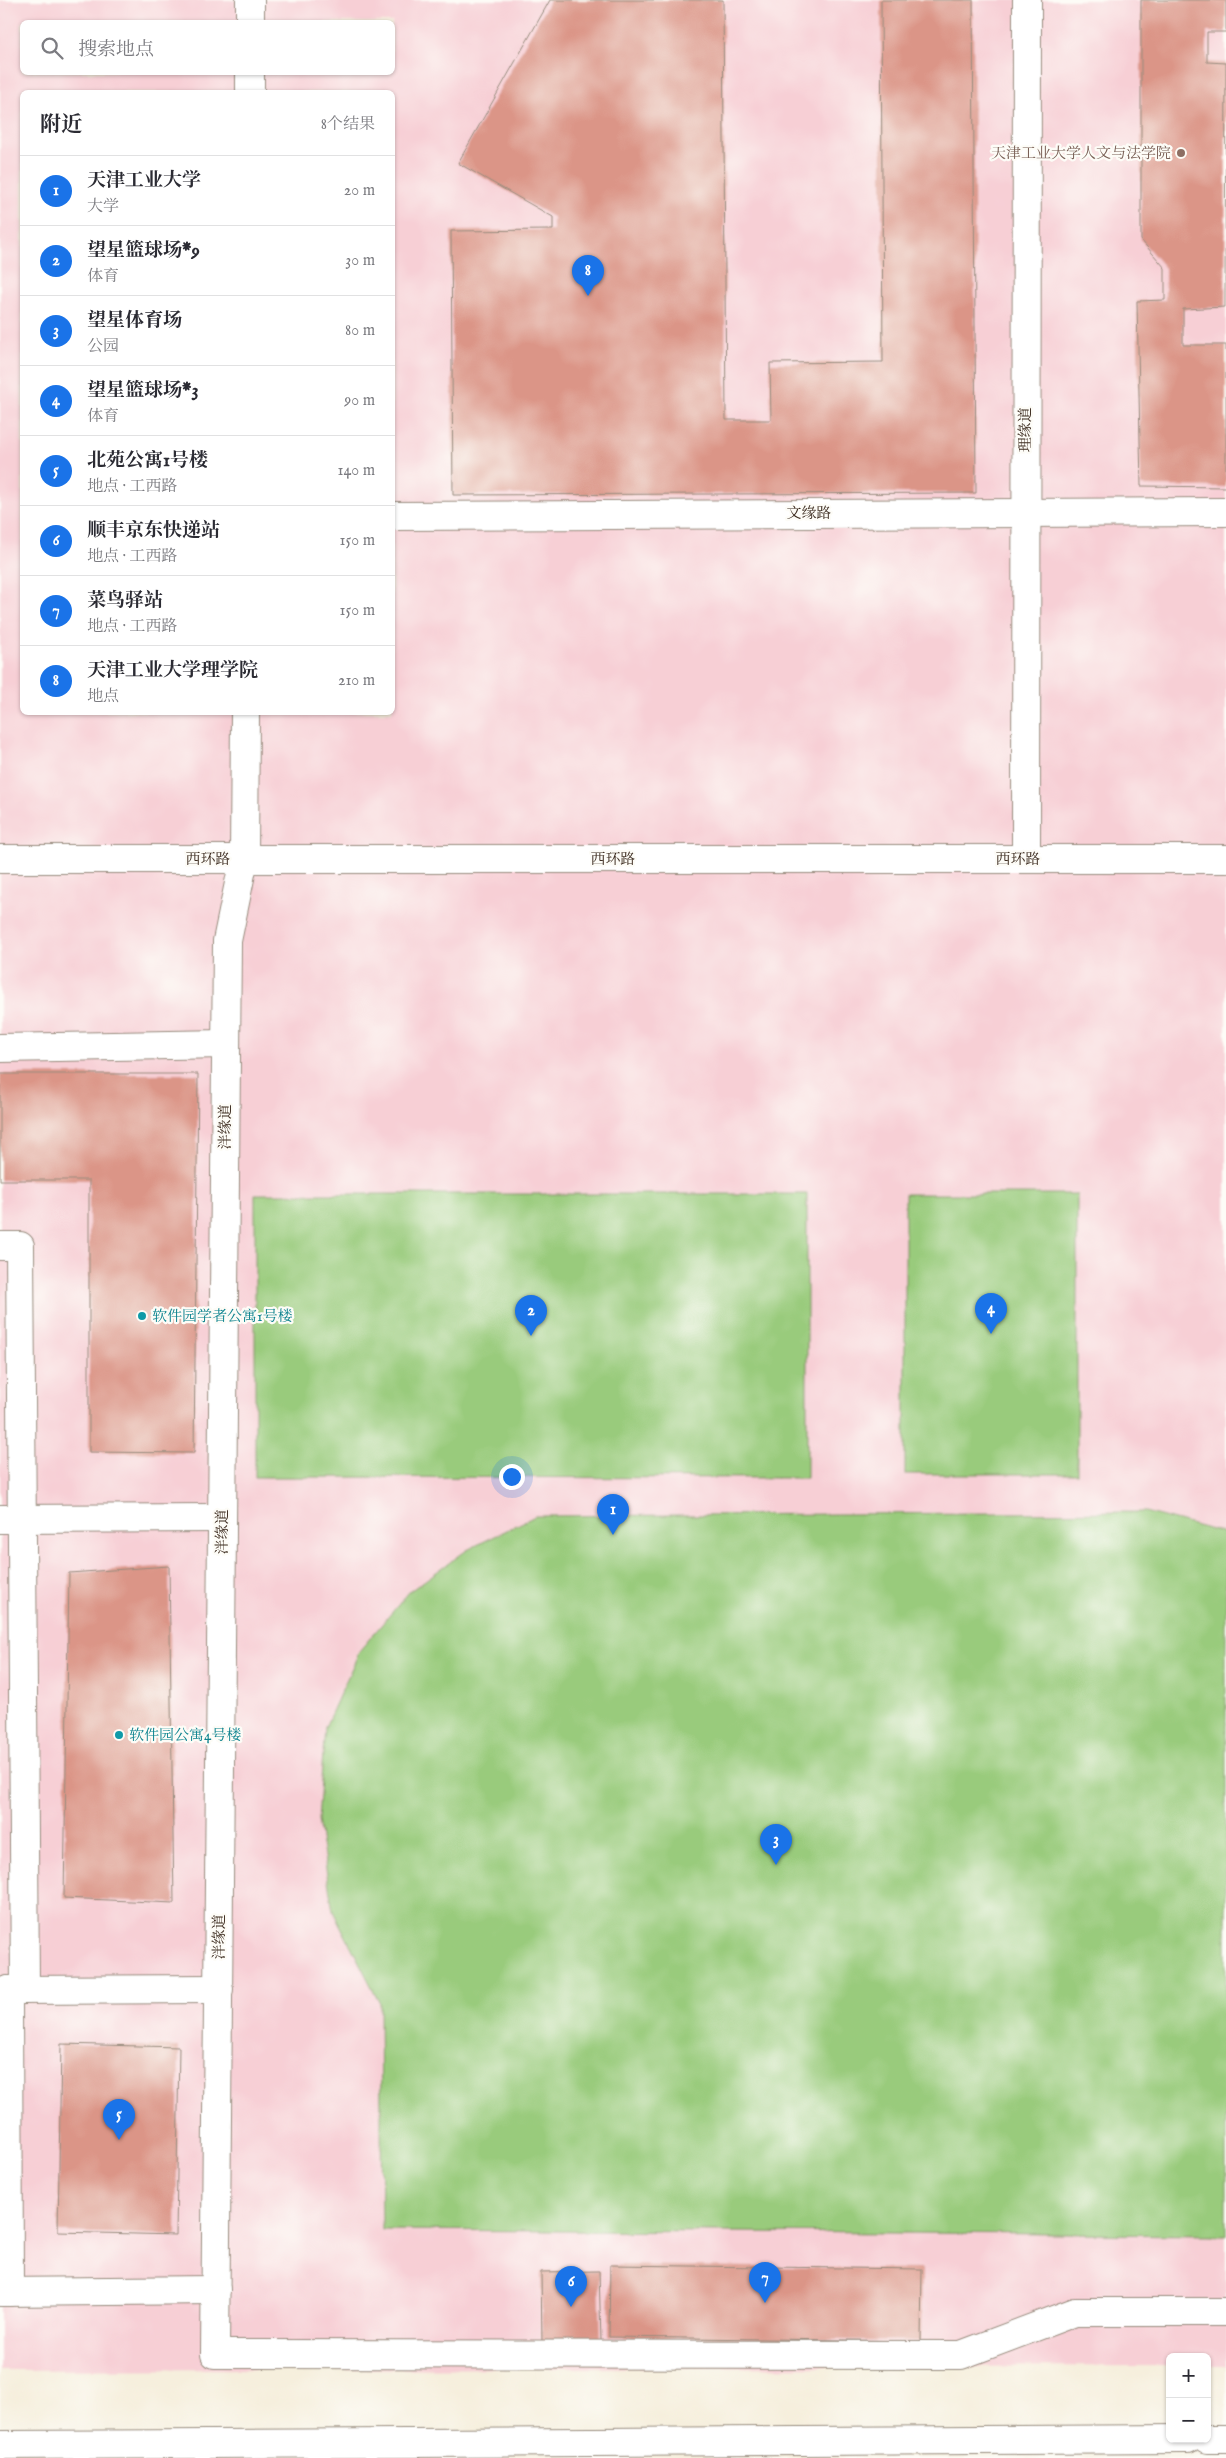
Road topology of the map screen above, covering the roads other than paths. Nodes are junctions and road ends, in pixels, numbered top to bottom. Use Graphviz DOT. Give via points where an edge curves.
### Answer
graph roads {
  1 [pos="250,0"];
  2 [pos="1027,0"];
  3 [pos="250,20"];
  4 [pos="250,75"];
  5 [pos="250,90"];
  6 [pos="1025,512"];
  7 [pos="1226,512"];
  8 [pos="395,516"];
  9 [pos="245,715"];
  10 [pos="0,859"];
  11 [pos="244,859"];
  12 [pos="1026,859"];
  13 [pos="1226,859"];
  14 [pos="226,1044"];
  15 [pos="0,1048"];
  16 [pos="0,1246"];
  17 [pos="222,1518"];
  18 [pos="11,1519"];
  19 [pos="219,1989"];
  20 [pos="11,1990"];
  21 [pos="216,2290"];
  22 [pos="4,2292"];
  23 [pos="1226,2312"];
  24 [pos="1166,2439"];
  25 [pos="1211,2439"];
  26 [pos="1226,2439"];
  27 [pos="0,2445"];
  28 [pos="171,2451"];
  29 [pos="232,2452"];
  1 -- 3 [label="street"];
  2 -- 6 [label="street, 理缘道"];
  4 -- 5 [label="street"];
  6 -- 7 [label="street, 文缘路"];
  6 -- 8 [label="street, 文缘路"];
  6 -- 12 [label="street, 理缘道"];
  9 -- 11 [label="street, 泮缘道"];
  10 -- 11 [label="street, 西环路"];
  11 -- 12 [label="street, 西环路"];
  11 -- 14 [label="street, 泮缘道" via="227,941"];
  12 -- 13 [label="street, 西环路"];
  14 -- 15 [label="street"];
  14 -- 17 [label="street, 泮缘道"];
  16 -- 18 [label="street" via="20,1246"];
  17 -- 18 [label="street"];
  17 -- 19 [label="street, 泮缘道"];
  18 -- 20 [label="street"];
  19 -- 20 [label="street"];
  19 -- 21 [label="street, 泮缘道"];
  20 -- 22 [label="street"];
  21 -- 22 [label="street"];
  21 -- 23 [label="street, 泮缘道" via="216,2354 961,2356 1075,2312"];
  24 -- 29 [label="street"];
  25 -- 26 [label="street"];
  27 -- 28 [label="street"];
  28 -- 29 [label="street"];
}
